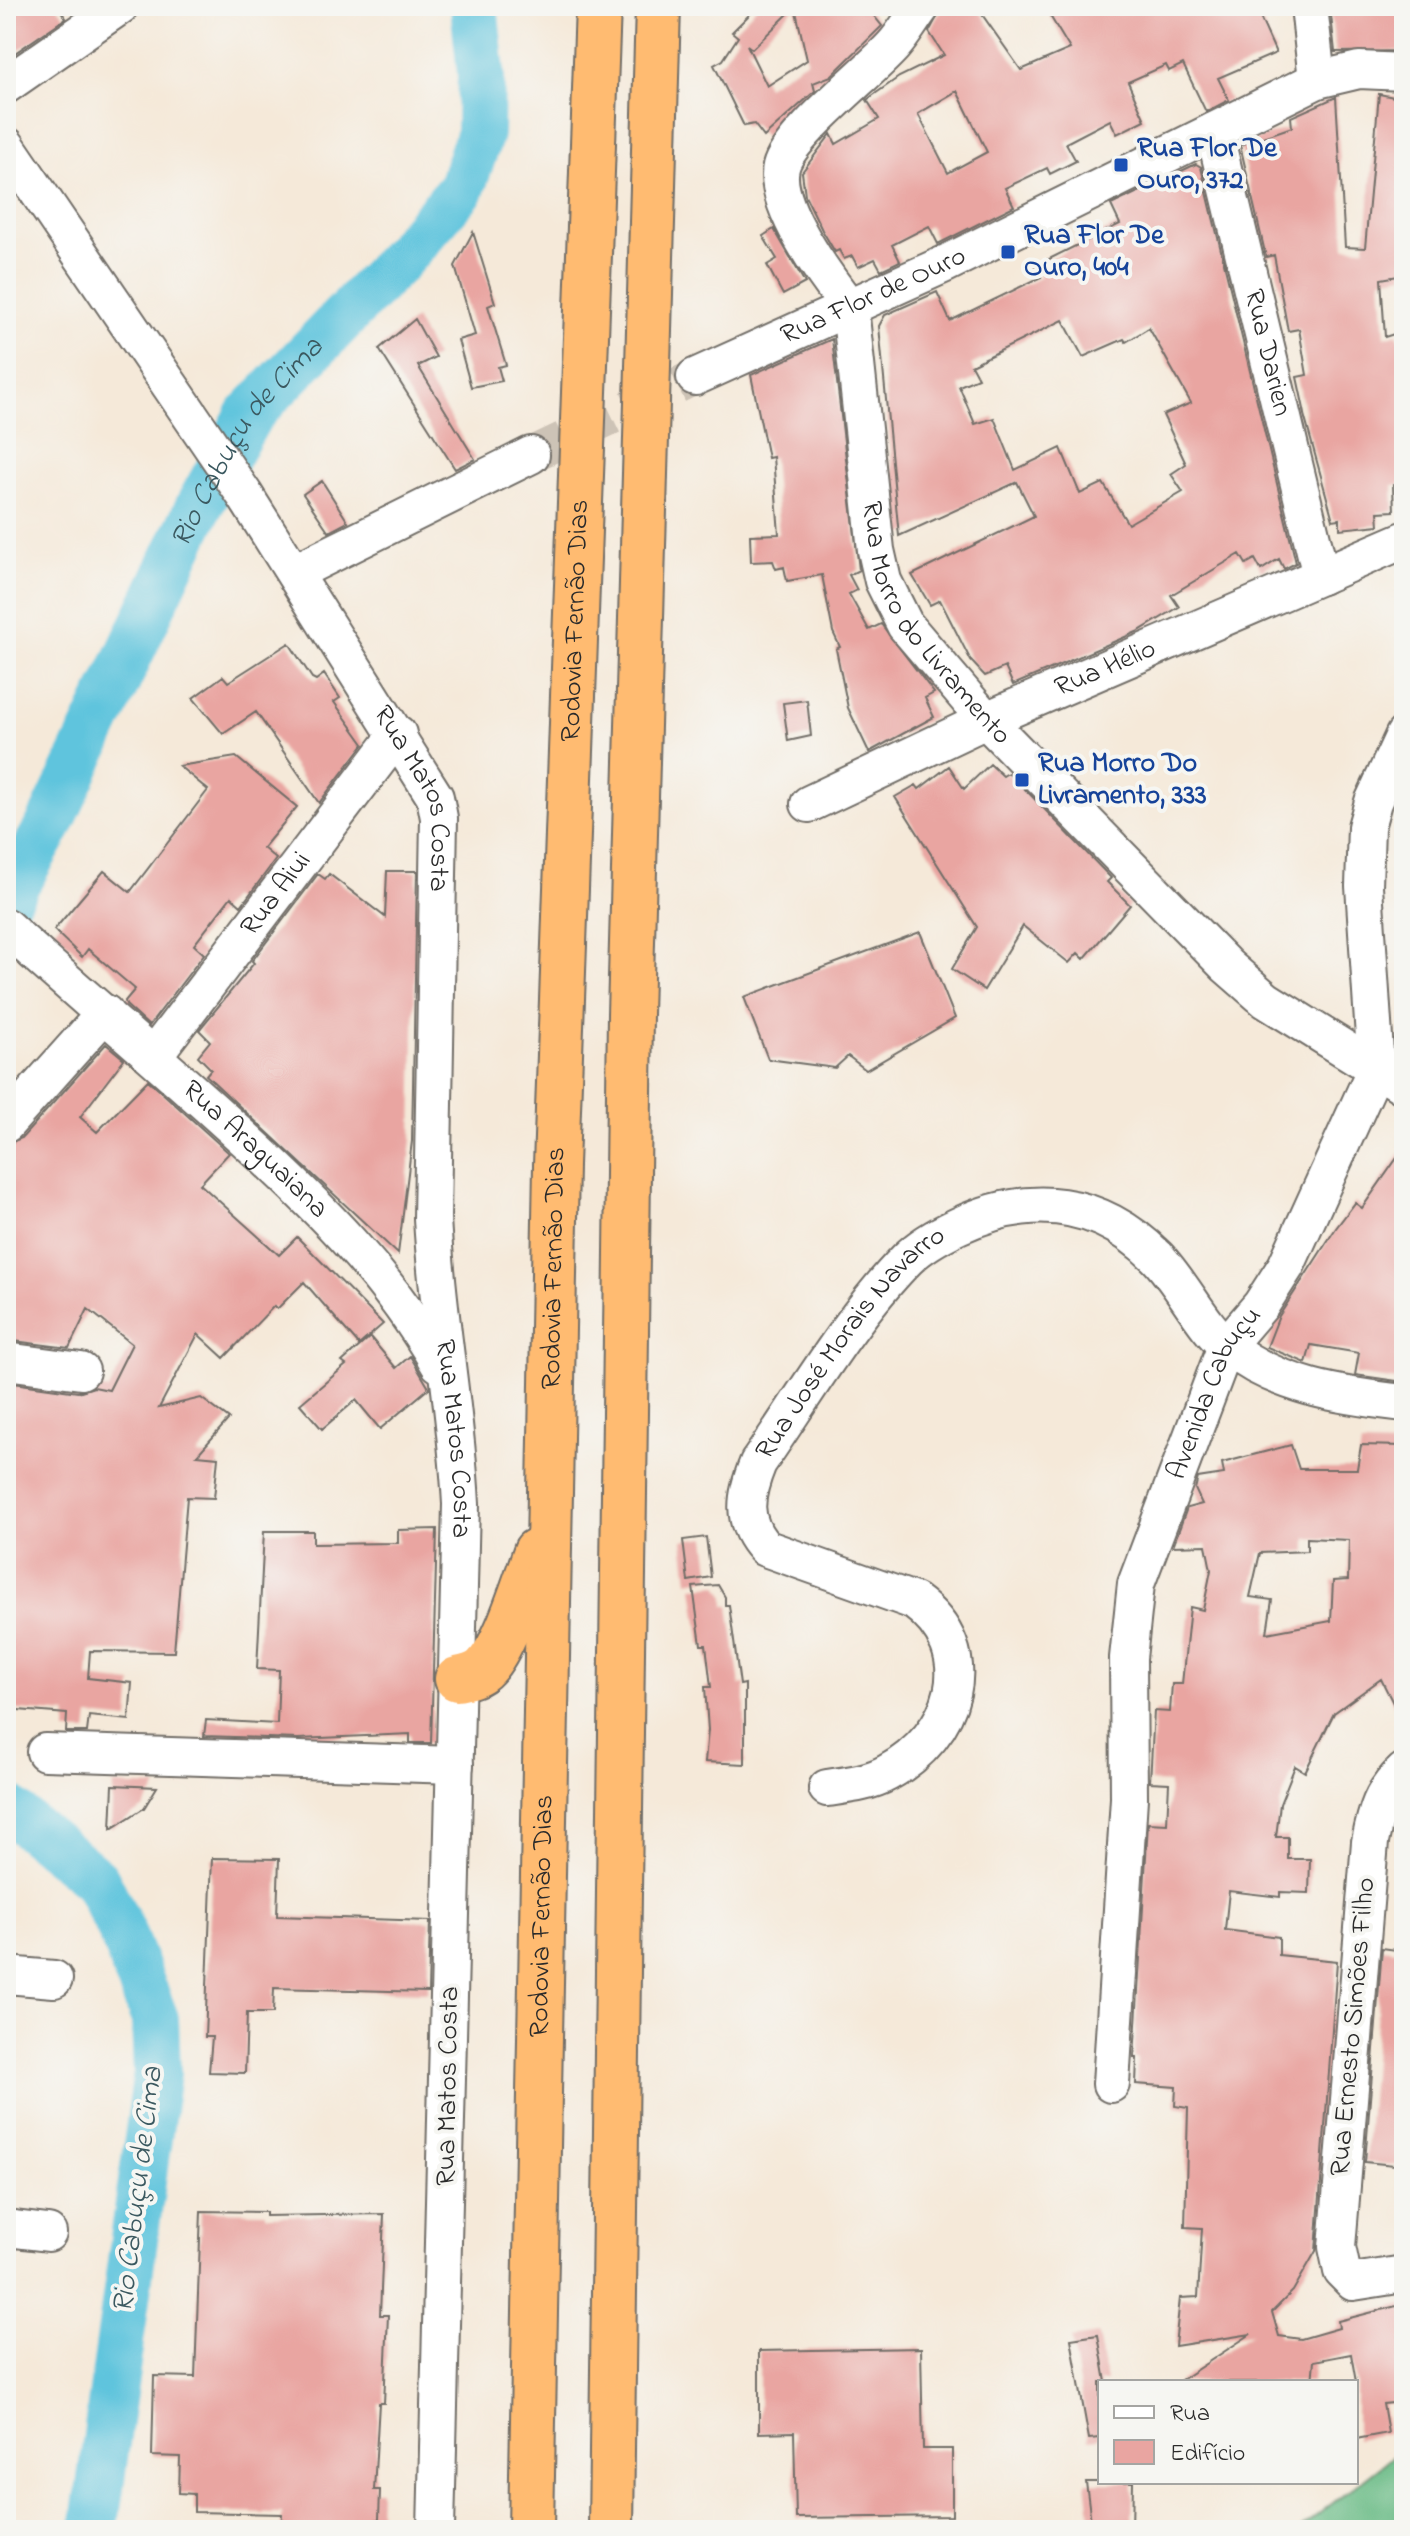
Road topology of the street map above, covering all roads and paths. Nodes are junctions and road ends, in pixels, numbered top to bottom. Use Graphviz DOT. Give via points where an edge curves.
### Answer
graph roads {
  1 [pos="120,6"];
  2 [pos="598,6"];
  3 [pos="658,6"];
  4 [pos="922,6"];
  5 [pos="1309,6"];
  6 [pos="1404,72"];
  7 [pos="1317,80"];
  8 [pos="6,85"];
  9 [pos="1214,131"];
  10 [pos="6,145"];
  11 [pos="850,308"];
  12 [pos="695,377"];
  13 [pos="531,455"];
  14 [pos="1404,540"];
  15 [pos="295,572"];
  16 [pos="1321,576"];
  17 [pos="986,720"];
  18 [pos="398,734"];
  19 [pos="1404,735"];
  20 [pos="809,804"];
  21 [pos="15,936"];
  22 [pos="105,1013"];
  23 [pos="154,1055"];
  24 [pos="1390,1077"];
  25 [pos="6,1124"];
  26 [pos="1226,1346"];
  27 [pos="6,1361"];
  28 [pos="81,1371"];
  29 [pos="451,1386"];
  30 [pos="1404,1403"];
  31 [pos="547,1519"];
  32 [pos="457,1679"];
  33 [pos="45,1752"];
  34 [pos="455,1765"];
  35 [pos="1404,1771"];
  36 [pos="827,1788"];
  37 [pos="6,1975"];
  38 [pos="54,1979"];
  39 [pos="1111,2084"];
  40 [pos="6,2228"];
  41 [pos="48,2233"];
  42 [pos="1404,2274"];
  43 [pos="436,2530"];
  44 [pos="531,2530"];
  45 [pos="611,2530"];
  1 -- 8 [label="street"];
  2 -- 31 [label="highway, Rodovia Fernão Dias"];
  3 -- 45 [label="highway" via="630,1014"];
  4 -- 11 [label="street" via="894,45 794,144 781,167 784,200 825,277"];
  5 -- 7 [label="street"];
  6 -- 7 [label="street, Rua Flor de Ouro" via="1359,70"];
  7 -- 9 [label="street, Rua Flor de Ouro"];
  9 -- 11 [label="street, Rua Flor de Ouro"];
  9 -- 16 [label="street, Rua Darien"];
  10 -- 15 [label="street, Rua Matos Costa"];
  11 -- 12 [label="street, Rua Flor de Ouro"];
  11 -- 17 [label="street, Rua Morro do Livramento" via="883,581 905,625"];
  13 -- 15 [label="street"];
  14 -- 16 [label="street, Rua Hélio"];
  15 -- 18 [label="street, Rua Matos Costa"];
  16 -- 17 [label="street, Rua Hélio"];
  17 -- 20 [label="street, Rua Hélio"];
  17 -- 24 [label="street, Rua Morro do Livramento" via="1227,966 1266,1000"];
  18 -- 23 [label="street, Rua Aiui"];
  18 -- 29 [label="street, Rua Matos Costa" via="435,797 439,818 432,1218"];
  19 -- 24 [label="street, Avenida Cabuçu" via="1366,827 1364,886"];
  21 -- 22 [label="street, Rua Araguaiana"];
  22 -- 23 [label="street, Rua Araguaiana"];
  22 -- 25 [label="street"];
  23 -- 29 [label="street, Rua Araguaiana" via="360,1250 416,1325"];
  24 -- 26 [label="street, Avenida Cabuçu" via="1286,1266"];
  26 -- 30 [label="street, Rua José Morais Navarro" via="1266,1371 1317,1390"];
  26 -- 36 [label="street, Rua José Morais Navarro" via="1155,1256 1124,1231 1053,1203 1018,1205 980,1216 909,1256 767,1450 746,1491 747,1517 765,1548 914,1601 943,1631 952,1657 955,1686 950,1711 933,1734 886,1774"];
  26 -- 39 [label="street, Avenida Cabuçu" via="1136,1584 1130,1617 1129,1798"];
  27 -- 28 [label="street"];
  29 -- 32 [label="street, Rua Matos Costa" via="461,1504"];
  31 -- 32 [label="highway" via="510,1621 487,1666"];
  31 -- 44 [label="highway, Rodovia Fernão Dias"];
  32 -- 34 [label="street, Rua Matos Costa"];
  33 -- 34 [label="street"];
  34 -- 43 [label="street, Rua Matos Costa"];
  35 -- 42 [label="street, Rua Ernesto Simões Filho" via="1376,1809 1362,1900 1337,2247 1348,2280 1359,2283"];
  37 -- 38 [label="street"];
  40 -- 41 [label="street"];
}
